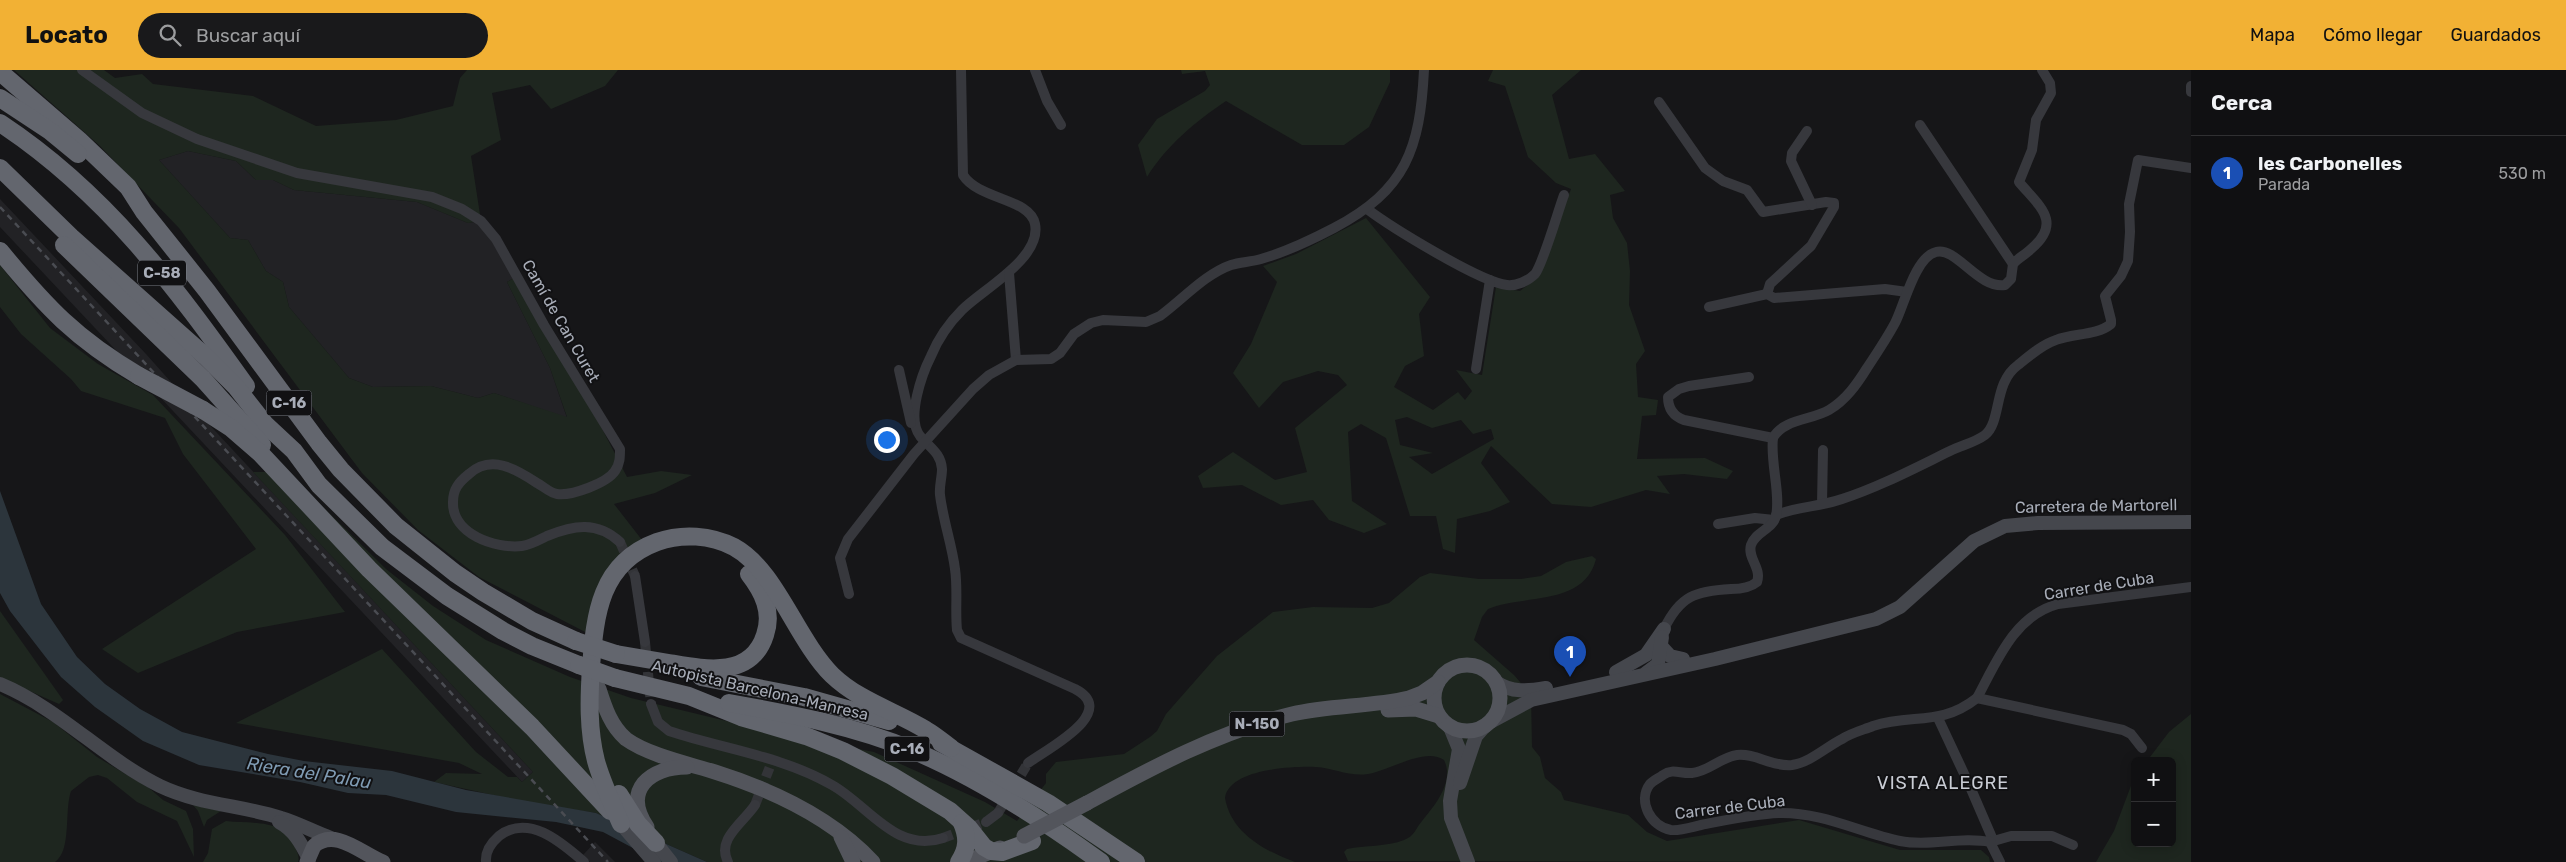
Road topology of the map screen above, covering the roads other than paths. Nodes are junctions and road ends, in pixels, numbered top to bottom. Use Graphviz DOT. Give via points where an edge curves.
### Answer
graph roads {
  1 [pos="82,70"];
  2 [pos="961,70"];
  3 [pos="1035,70"];
  4 [pos="1424,70"];
  5 [pos="2042,70"];
  6 [pos="0,72"];
  7 [pos="2191,86"];
  8 [pos="2191,92"];
  9 [pos="0,98"];
  10 [pos="1659,102"];
  11 [pos="0,123"];
  12 [pos="1061,125"];
  13 [pos="1920,125"];
  14 [pos="1807,131"];
  15 [pos="0,168"];
  16 [pos="2191,168"];
  17 [pos="0,174"];
  18 [pos="1564,195"];
  19 [pos="1812,204"];
  20 [pos="1367,209"];
  21 [pos="144,212"];
  22 [pos="0,251"];
  23 [pos="2012,264"];
  24 [pos="1009,273"];
  25 [pos="1490,280"];
  26 [pos="1907,292"];
  27 [pos="1767,294"];
  28 [pos="1710,307"];
  29 [pos="1016,360"];
  30 [pos="1476,369"];
  31 [pos="899,370"];
  32 [pos="1749,377"];
  33 [pos="917,431"];
  34 [pos="1773,438"];
  35 [pos="926,441"];
  36 [pos="1823,450"];
  37 [pos="294,451"];
  38 [pos="301,494"];
  39 [pos="1822,504"];
  40 [pos="1775,518"];
  41 [pos="2191,522"];
  42 [pos="1718,524"];
  43 [pos="620,542"];
  44 [pos="635,576"];
  45 [pos="2191,587"];
  46 [pos="849,594"];
  47 [pos="1664,629"];
  48 [pos="645,642"];
  49 [pos="1660,645"];
  50 [pos="1767,645"];
  51 [pos="616,654"];
  52 [pos="1683,659"];
  53 [pos="1658,664"];
  54 [pos="1616,672"];
  55 [pos="1638,677"];
  56 [pos="1438,682"];
  57 [pos="1496,682"];
  58 [pos="0,684"];
  59 [pos="599,689"];
  60 [pos="689,696"];
  61 [pos="1977,698"];
  62 [pos="651,704"];
  63 [pos="1439,716"];
  64 [pos="1938,718"];
  65 [pos="1488,724"];
  66 [pos="1450,727"];
  67 [pos="951,748"];
  68 [pos="2142,748"];
  69 [pos="1028,764"];
  70 [pos="704,769"];
  71 [pos="606,778"];
  72 [pos="1450,801"];
  73 [pos="755,805"];
  74 [pos="1090,805"];
  75 [pos="998,813"];
  76 [pos="265,814"];
  77 [pos="962,822"];
  78 [pos="986,822"];
  79 [pos="621,824"];
  80 [pos="839,834"];
  81 [pos="330,838"];
  82 [pos="943,838"];
  83 [pos="1028,839"];
  84 [pos="1992,841"];
  85 [pos="345,844"];
  86 [pos="2073,845"];
  87 [pos="654,855"];
  88 [pos="992,856"];
  89 [pos="309,861"];
  90 [pos="356,862"];
  91 [pos="383,862"];
  92 [pos="486,862"];
  93 [pos="584,862"];
  94 [pos="671,862"];
  95 [pos="728,862"];
  96 [pos="853,862"];
  97 [pos="873,862"];
  98 [pos="960,862"];
  99 [pos="966,862"];
  100 [pos="1101,862"];
  101 [pos="1136,862"];
  102 [pos="1468,862"];
  103 [pos="2000,862"];
  1 -- 43 [label="street, Camí de Can Curet" via="142,113 196,139 297,174 432,197 481,220 496,238 544,325 620,449 620,462 614,472 596,484 574,493 556,494 514,469 496,463 483,465 460,482 453,492 457,519 465,530 477,537 508,545 522,546 571,528 591,527 608,530"];
  2 -- 24 [label="street" via="963,175 981,192 1026,210 1035,223 1036,232 1027,251"];
  3 -- 12 [label="street"];
  4 -- 20 [label="street" via="1418,124 1407,159 1388,191"];
  5 -- 23 [label="street" via="2050,83 2051,93 2036,120 2032,150 2019,182 2045,214 2048,225 2038,243"];
  6 -- 21 [label="highway, C-16" via="128,187"];
  7 -- 8 [label="street"];
  9 -- 21 [label="highway" via="50,132"];
  10 -- 19 [label="street" via="1705,168 1723,181 1747,190 1763,212"];
  11 -- 37 [label="highway, C-58" via="65,172 117,220 180,295"];
  13 -- 23 [label="street"];
  14 -- 19 [label="street" via="1792,153 1791,161"];
  15 -- 37 [label="highway, C-16" via="71,237 190,341"];
  16 -- 39 [label="street" via="2138,160 2129,204 2128,261 2105,296 2110,324 2056,340 2016,366 2008,374 1997,398 1990,429 1980,438 1886,481"];
  17 -- 38 [label="highway" via="15,195 63,244 240,417"];
  18 -- 25 [label="street" via="1534,274 1523,282 1510,285"];
  19 -- 27 [label="street" via="1830,202 1834,207 1810,246 1770,284"];
  20 -- 25 [label="street" via="1407,235"];
  20 -- 29 [label="street" via="1314,239 1216,272 1152,320 1096,320 1078,330 1060,353 1050,359"];
  21 -- 51 [label="highway, C-16, bridge" via="207,291 319,443 396,526 455,574 532,621 576,641"];
  22 -- 38 [label="highway, bridge" via="53,314 75,334 139,376 231,428"];
  23 -- 26 [label="street" via="2009,283 1994,285 1946,253 1936,251 1925,260"];
  24 -- 29 [label="street"];
  24 -- 33 [label="street" via="964,308 942,334 920,385 915,411"];
  25 -- 30 [label="street"];
  26 -- 27 [label="street" via="1885,288 1774,298"];
  26 -- 34 [label="street" via="1890,332 1845,398 1820,414 1782,427"];
  27 -- 28 [label="street"];
  29 -- 35 [label="street" via="988,375 972,389"];
  31 -- 33 [label="street" via="912,426"];
  32 -- 34 [label="street" via="1680,389 1668,397 1670,406 1675,416 1684,420"];
  33 -- 35 [label="street"];
  34 -- 40 [label="street"];
  35 -- 46 [label="street" via="843,549 840,558"];
  35 -- 69 [label="street" via="938,455 942,470 940,496 955,569 960,638 1080,691 1089,705 1088,717 1066,738"];
  36 -- 39 [label="street"];
  37 -- 60 [label="highway, C-16, bridge" via="319,485 348,515 417,574 503,631 579,666"];
  38 -- 79 [label="highway" via="369,569 532,727"];
  39 -- 40 [label="street" via="1802,506"];
  40 -- 42 [label="street"];
  40 -- 47 [label="street" via="1751,544 1751,554 1759,572 1757,582 1746,588 1691,596 1676,606"];
  41 -- 50 [label="main road, Carretera de Martorell" via="2005,526 1974,541 1888,614"];
  44 -- 48 [label="street"];
  45 -- 61 [label="street, Carrer de Cuba" via="2058,604 2037,612 2018,628"];
  47 -- 49 [label="main road"];
  47 -- 54 [label="main road" via="1646,655"];
  49 -- 52 [label="main road" via="1670,656"];
  49 -- 53 [label="main road"];
  50 -- 52 [label="main road, Carretera de Martorell" via="1759,643"];
  50 -- 55 [label="main road, Carretera de Martorell"];
  51 -- 59 [label="highway" via="711,670 735,666 753,655 764,638 768,617 764,598 744,569 714,552 680,548 662,551 643,560 626,575 611,600 605,620"];
  51 -- 67 [label="highway, Autopista Barcelona-Manresa / C-16" via="698,677 845,707 920,733"];
  52 -- 53 [label="main road, Carretera de Martorell"];
  53 -- 54 [label="main road, Carretera de Martorell"];
  53 -- 55 [label="main road"];
  54 -- 57 [label="main road, Carretera de Martorell" via="1532,690 1513,689"];
  55 -- 65 [label="main road, Carretera de Martorell" via="1531,700"];
  56 -- 57 [label="main road" via="1450,670 1469,665 1485,670"];
  56 -- 63 [label="main road" via="1434,701"];
  56 -- 74 [label="main road, N-150" via="1409,698 1325,708 1247,727 1184,752"];
  57 -- 65 [label="main road" via="1500,704"];
  58 -- 76 [label="main road" via="47,709 131,771 161,787 204,802"];
  59 -- 70 [label="main road" via="612,723 628,740 657,754"];
  59 -- 71 [label="highway"];
  60 -- 77 [label="highway" via="740,717 806,736 843,751 892,776"];
  60 -- 100 [label="highway, C-16" via="843,727 912,750 988,788"];
  61 -- 64 [label="street, Carrer de Cuba" via="1956,712"];
  61 -- 68 [label="street" via="2123,730"];
  62 -- 82 [label="street" via="658,722 669,731 772,762 830,784 853,798 892,832 909,839 932,842"];
  63 -- 66 [label="main road"];
  63 -- 74 [label="main road, N-150" via="1416,709 1402,709 1327,715 1282,724 1200,753"];
  64 -- 84 [label="street"];
  64 -- 84 [label="street, Carrer de Cuba" via="1874,726 1843,738 1808,760 1795,764 1784,766 1737,755 1699,771 1668,772 1651,783 1645,802 1650,818 1658,826 1672,830 1747,816 1802,814 1900,841"];
  65 -- 66 [label="main road" via="1465,732"];
  65 -- 72 [label="main road" via="1476,736 1458,792"];
  66 -- 72 [label="main road" via="1459,749"];
  67 -- 71 [label="highway" via="926,730 856,694 834,677 807,645 768,580 746,555 715,539 682,537 650,545 627,559 614,574 599,604 594,633 590,709 593,747"];
  67 -- 101 [label="highway, Autopista Barcelona-Manresa / C-16" via="1048,803"];
  70 -- 80 [label="main road" via="777,796"];
  70 -- 87 [label="main road" via="688,766 666,768 651,774 642,786 638,797 639,810"];
  71 -- 79 [label="highway"];
  71 -- 87 [label="highway"];
  72 -- 102 [label="main road" via="1454,833"];
  73 -- 95 [label="street" via="726,840 724,852"];
  74 -- 83 [label="main road, N-150, bridge"];
  75 -- 78 [label="street"];
  76 -- 81 [label="main road" via="281,817"];
  76 -- 89 [label="main road" via="288,828 298,839"];
  77 -- 88 [label="highway"];
  77 -- 98 [label="highway" via="967,840"];
  79 -- 87 [label="main road"];
  80 -- 96 [label="main road"];
  80 -- 97 [label="main road"];
  81 -- 85 [label="main road"];
  81 -- 89 [label="main road" via="316,844"];
  83 -- 88 [label="highway"];
  84 -- 86 [label="street, Carrer de Cuba" via="2011,836 2052,836"];
  84 -- 103 [label="street"];
  85 -- 90 [label="main road"];
  85 -- 91 [label="main road"];
  87 -- 94 [label="main road"];
  88 -- 99 [label="main road"];
  92 -- 93 [label="street" via="485,855 492,841 517,828 548,834"];
}
